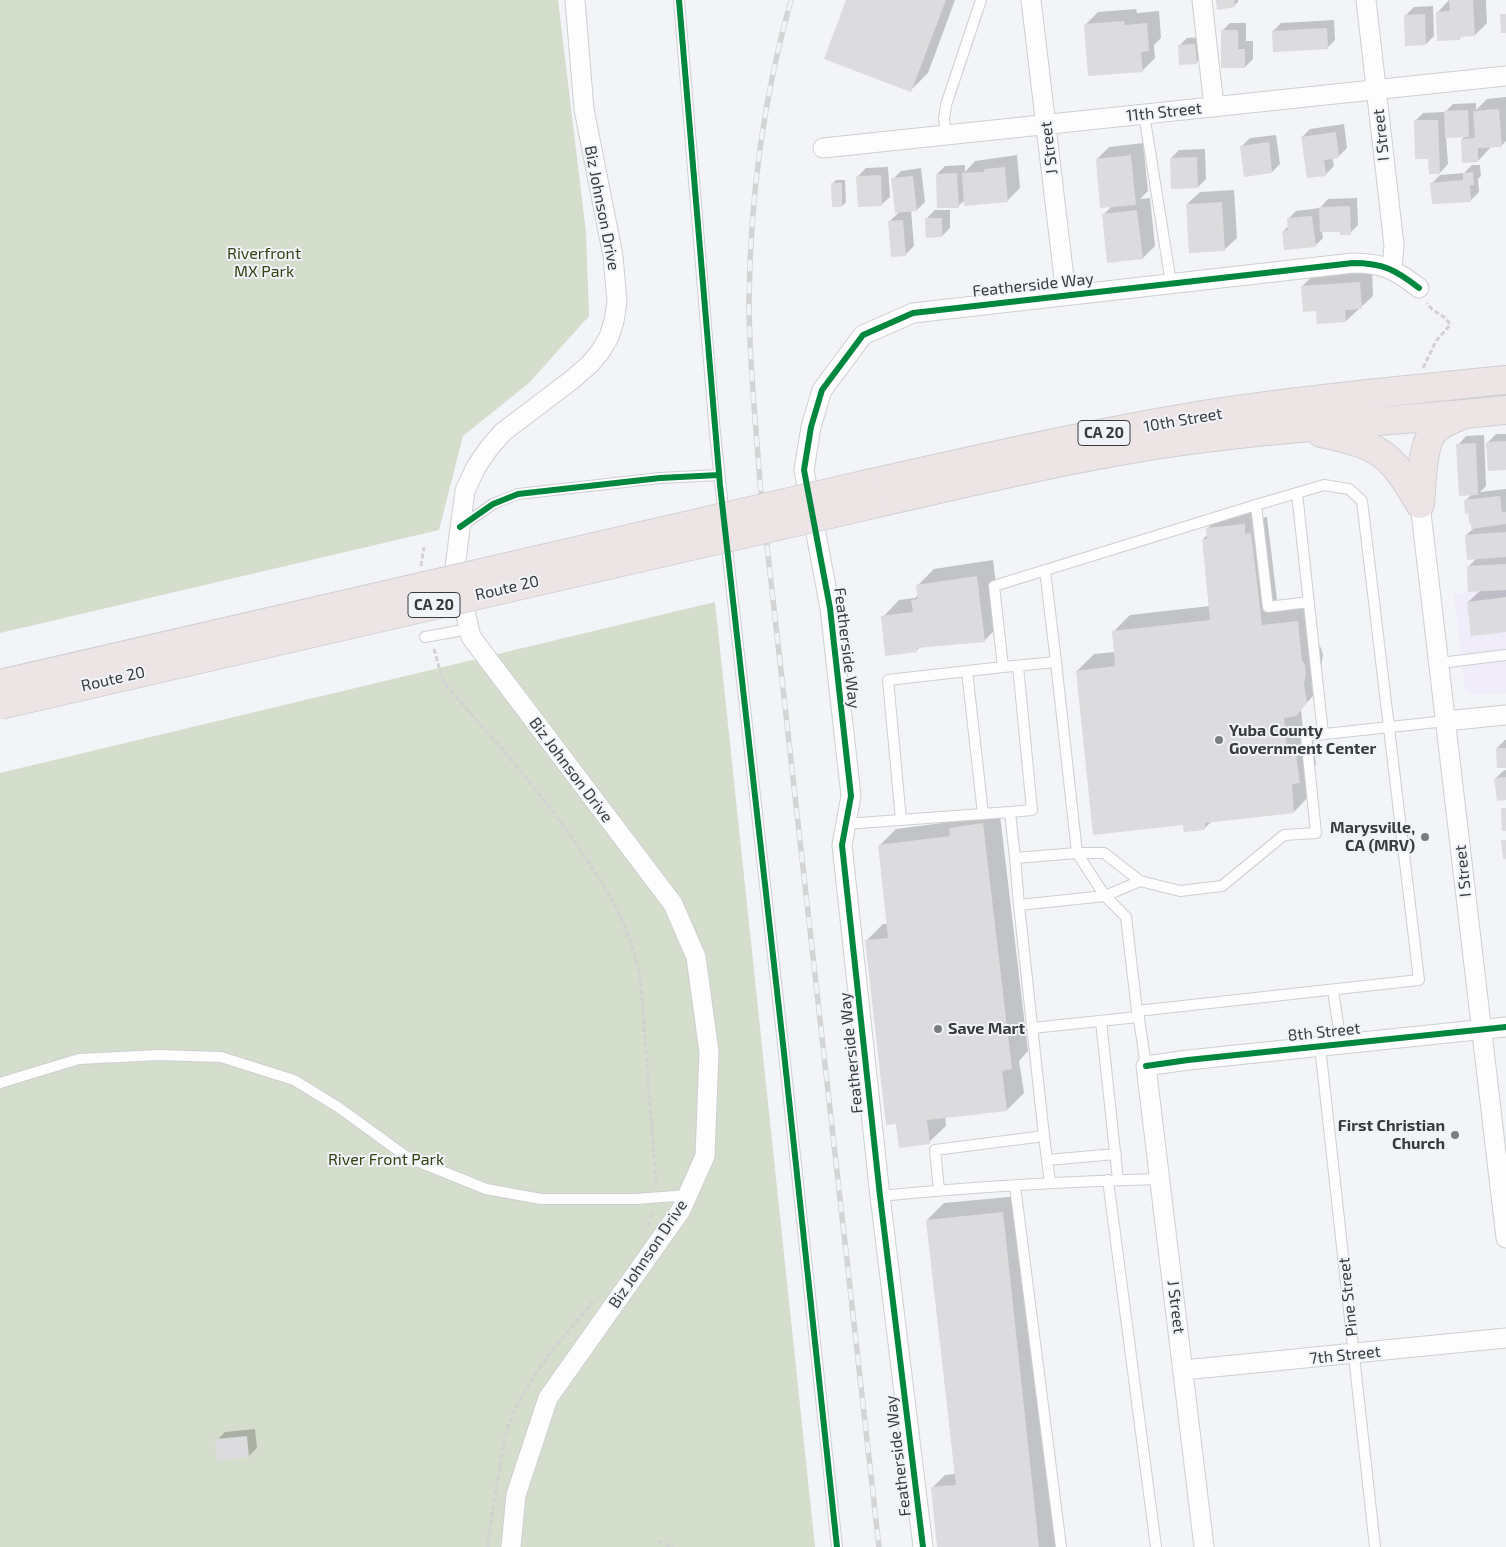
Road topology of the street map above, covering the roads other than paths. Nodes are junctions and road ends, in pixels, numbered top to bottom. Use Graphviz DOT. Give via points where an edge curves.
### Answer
graph roads {
  1 [pos="575,0"];
  2 [pos="679,0"];
  3 [pos="981,0"];
  4 [pos="1032,0"];
  5 [pos="1202,0"];
  6 [pos="1366,0"];
  7 [pos="1506,76"];
  8 [pos="1376,89"];
  9 [pos="1214,106"];
  10 [pos="1144,114"];
  11 [pos="1046,124"];
  12 [pos="946,135"];
  13 [pos="822,148"];
  14 [pos="1392,269"];
  15 [pos="1171,284"];
  16 [pos="1419,288"];
  17 [pos="1066,295"];
  18 [pos="1506,380"];
  19 [pos="1506,410"];
  20 [pos="1464,415"];
  21 [pos="1302,428"];
  22 [pos="719,475"];
  23 [pos="1297,494"];
  24 [pos="866,495"];
  25 [pos="1420,504"];
  26 [pos="1256,505"];
  27 [pos="460,527"];
  28 [pos="1045,570"];
  29 [pos="1309,602"];
  30 [pos="469,629"];
  31 [pos="428,637"];
  32 [pos="1506,656"];
  33 [pos="1056,662"];
  34 [pos="1440,663"];
  35 [pos="1018,666"];
  36 [pos="1003,667"];
  37 [pos="967,671"];
  38 [pos="0,684"];
  39 [pos="0,705"];
  40 [pos="1506,715"];
  41 [pos="1446,721"];
  42 [pos="1389,726"];
  43 [pos="1323,734"];
  44 [pos="1010,812"];
  45 [pos="983,814"];
  46 [pos="901,820"];
  47 [pos="845,824"];
  48 [pos="1077,854"];
  49 [pos="1016,858"];
  50 [pos="1140,881"];
  51 [pos="1105,896"];
  52 [pos="1019,905"];
  53 [pos="1333,990"];
  54 [pos="1138,1014"];
  55 [pos="1101,1021"];
  56 [pos="1506,1027"];
  57 [pos="1032,1028"];
  58 [pos="1481,1030"];
  59 [pos="1341,1044"];
  60 [pos="1320,1046"];
  61 [pos="1146,1066"];
  62 [pos="0,1083"];
  63 [pos="1044,1136"];
  64 [pos="1116,1154"];
  65 [pos="1047,1160"];
  66 [pos="1160,1179"];
  67 [pos="1113,1180"];
  68 [pos="1050,1183"];
  69 [pos="1015,1186"];
  70 [pos="939,1190"];
  71 [pos="688,1195"];
  72 [pos="880,1196"];
  73 [pos="1506,1238"];
  74 [pos="1506,1338"];
  75 [pos="1354,1354"];
  76 [pos="1184,1370"];
  77 [pos="511,1547"];
  78 [pos="837,1547"];
  79 [pos="923,1547"];
  80 [pos="1061,1547"];
  81 [pos="1156,1547"];
  82 [pos="1204,1547"];
  83 [pos="1375,1547"];
  1 -- 27 [label="street, Biz Johnson Drive" via="584,109 613,256 617,302 614,321 609,337 590,364 489,448 465,491"];
  2 -- 22 [label="lane"];
  3 -- 12 [label="lane" via="946,104"];
  4 -- 11 [label="street, J Street"];
  5 -- 9 [label="street"];
  6 -- 8 [label="street, I Street"];
  7 -- 8 [label="street, 11th Street"];
  8 -- 9 [label="street, 11th Street"];
  8 -- 14 [label="street, I Street" via="1394,245"];
  9 -- 10 [label="street, 11th Street"];
  10 -- 11 [label="street, 11th Street"];
  10 -- 15 [label="lane"];
  11 -- 12 [label="street, 11th Street"];
  11 -- 17 [label="street, J Street"];
  12 -- 13 [label="street, 11th Street"];
  14 -- 15 [label="street, Featherside Way" via="1368,263 1353,264"];
  14 -- 16 [label="street, Featherside Way"];
  15 -- 17 [label="street, Featherside Way"];
  17 -- 47 [label="street, Featherside Way" via="912,313 863,335 822,390 811,427 804,470 830,608 851,796"];
  18 -- 24 [label="highway, 10th Street / CA 20" via="1209,414 1023,449"];
  19 -- 20 [label="highway, 10th Street / CA 20"];
  20 -- 21 [label="highway, 10th Street / CA 20"];
  20 -- 25 [label="highway" via="1434,430 1428,442"];
  21 -- 24 [label="highway, 10th Street / CA 20" via="1128,450"];
  21 -- 25 [label="highway" via="1346,438 1388,459"];
  22 -- 27 [label="lane" via="660,478 518,494 493,504"];
  22 -- 78 [label="lane"];
  23 -- 26 [label="lane"];
  23 -- 29 [label="lane"];
  23 -- 42 [label="lane" via="1324,485 1350,489 1362,501"];
  24 -- 38 [label="highway, Route 20 / CA 20, bridge"];
  24 -- 39 [label="highway, Route 20 / CA 20, bridge"];
  25 -- 34 [label="street, I Street"];
  26 -- 28 [label="lane"];
  26 -- 29 [label="lane" via="1268,607"];
  27 -- 30 [label="street, Biz Johnson Drive" via="455,567"];
  28 -- 33 [label="lane"];
  28 -- 36 [label="lane" via="994,586"];
  29 -- 43 [label="lane"];
  30 -- 31 [label="lane"];
  30 -- 71 [label="street, Biz Johnson Drive" via="471,637 673,904 696,956 709,1052 705,1156"];
  32 -- 34 [label="lane"];
  33 -- 35 [label="lane"];
  33 -- 48 [label="lane"];
  34 -- 41 [label="street, I Street"];
  35 -- 36 [label="lane"];
  35 -- 44 [label="lane" via="1032,810"];
  36 -- 37 [label="lane"];
  37 -- 45 [label="lane"];
  37 -- 46 [label="lane" via="888,680"];
  40 -- 41 [label="street"];
  41 -- 42 [label="lane"];
  41 -- 58 [label="street, I Street"];
  42 -- 43 [label="lane"];
  42 -- 53 [label="lane" via="1419,980"];
  43 -- 50 [label="lane" via="1306,736 1316,833 1284,835 1222,886 1180,891"];
  44 -- 45 [label="lane"];
  44 -- 49 [label="lane"];
  45 -- 46 [label="lane"];
  46 -- 47 [label="lane"];
  47 -- 72 [label="street, Featherside Way" via="842,845"];
  48 -- 49 [label="lane"];
  48 -- 50 [label="lane" via="1104,853"];
  48 -- 51 [label="lane"];
  49 -- 52 [label="lane"];
  50 -- 51 [label="lane"];
  51 -- 52 [label="lane"];
  51 -- 54 [label="lane" via="1126,917"];
  52 -- 57 [label="lane"];
  53 -- 54 [label="lane"];
  53 -- 59 [label="lane"];
  54 -- 55 [label="lane"];
  54 -- 61 [label="lane"];
  55 -- 57 [label="lane"];
  55 -- 64 [label="lane"];
  56 -- 58 [label="street, 8th Street"];
  57 -- 63 [label="lane"];
  58 -- 59 [label="street, 8th Street"];
  58 -- 73 [label="street, I Street"];
  59 -- 60 [label="street, 8th Street"];
  60 -- 61 [label="street, 8th Street"];
  60 -- 75 [label="lane, Pine Street"];
  61 -- 66 [label="street, J Street"];
  62 -- 71 [label="lane" via="79,1059 159,1055 221,1057 294,1080 338,1106 407,1156 486,1189 541,1199 636,1199"];
  63 -- 65 [label="lane"];
  63 -- 70 [label="lane" via="936,1150"];
  64 -- 65 [label="lane"];
  64 -- 67 [label="lane"];
  65 -- 68 [label="lane"];
  66 -- 67 [label="lane"];
  66 -- 76 [label="street, J Street"];
  67 -- 68 [label="lane"];
  67 -- 81 [label="lane"];
  68 -- 69 [label="lane"];
  69 -- 70 [label="lane"];
  69 -- 80 [label="lane"];
  70 -- 72 [label="lane"];
  71 -- 77 [label="street, Biz Johnson Drive" via="681,1210 548,1398 516,1495"];
  72 -- 79 [label="street, Featherside Way"];
  74 -- 75 [label="street, 7th Street"];
  75 -- 76 [label="street, 7th Street"];
  75 -- 83 [label="lane, Pine Street"];
  76 -- 82 [label="street, J Street"];
}
